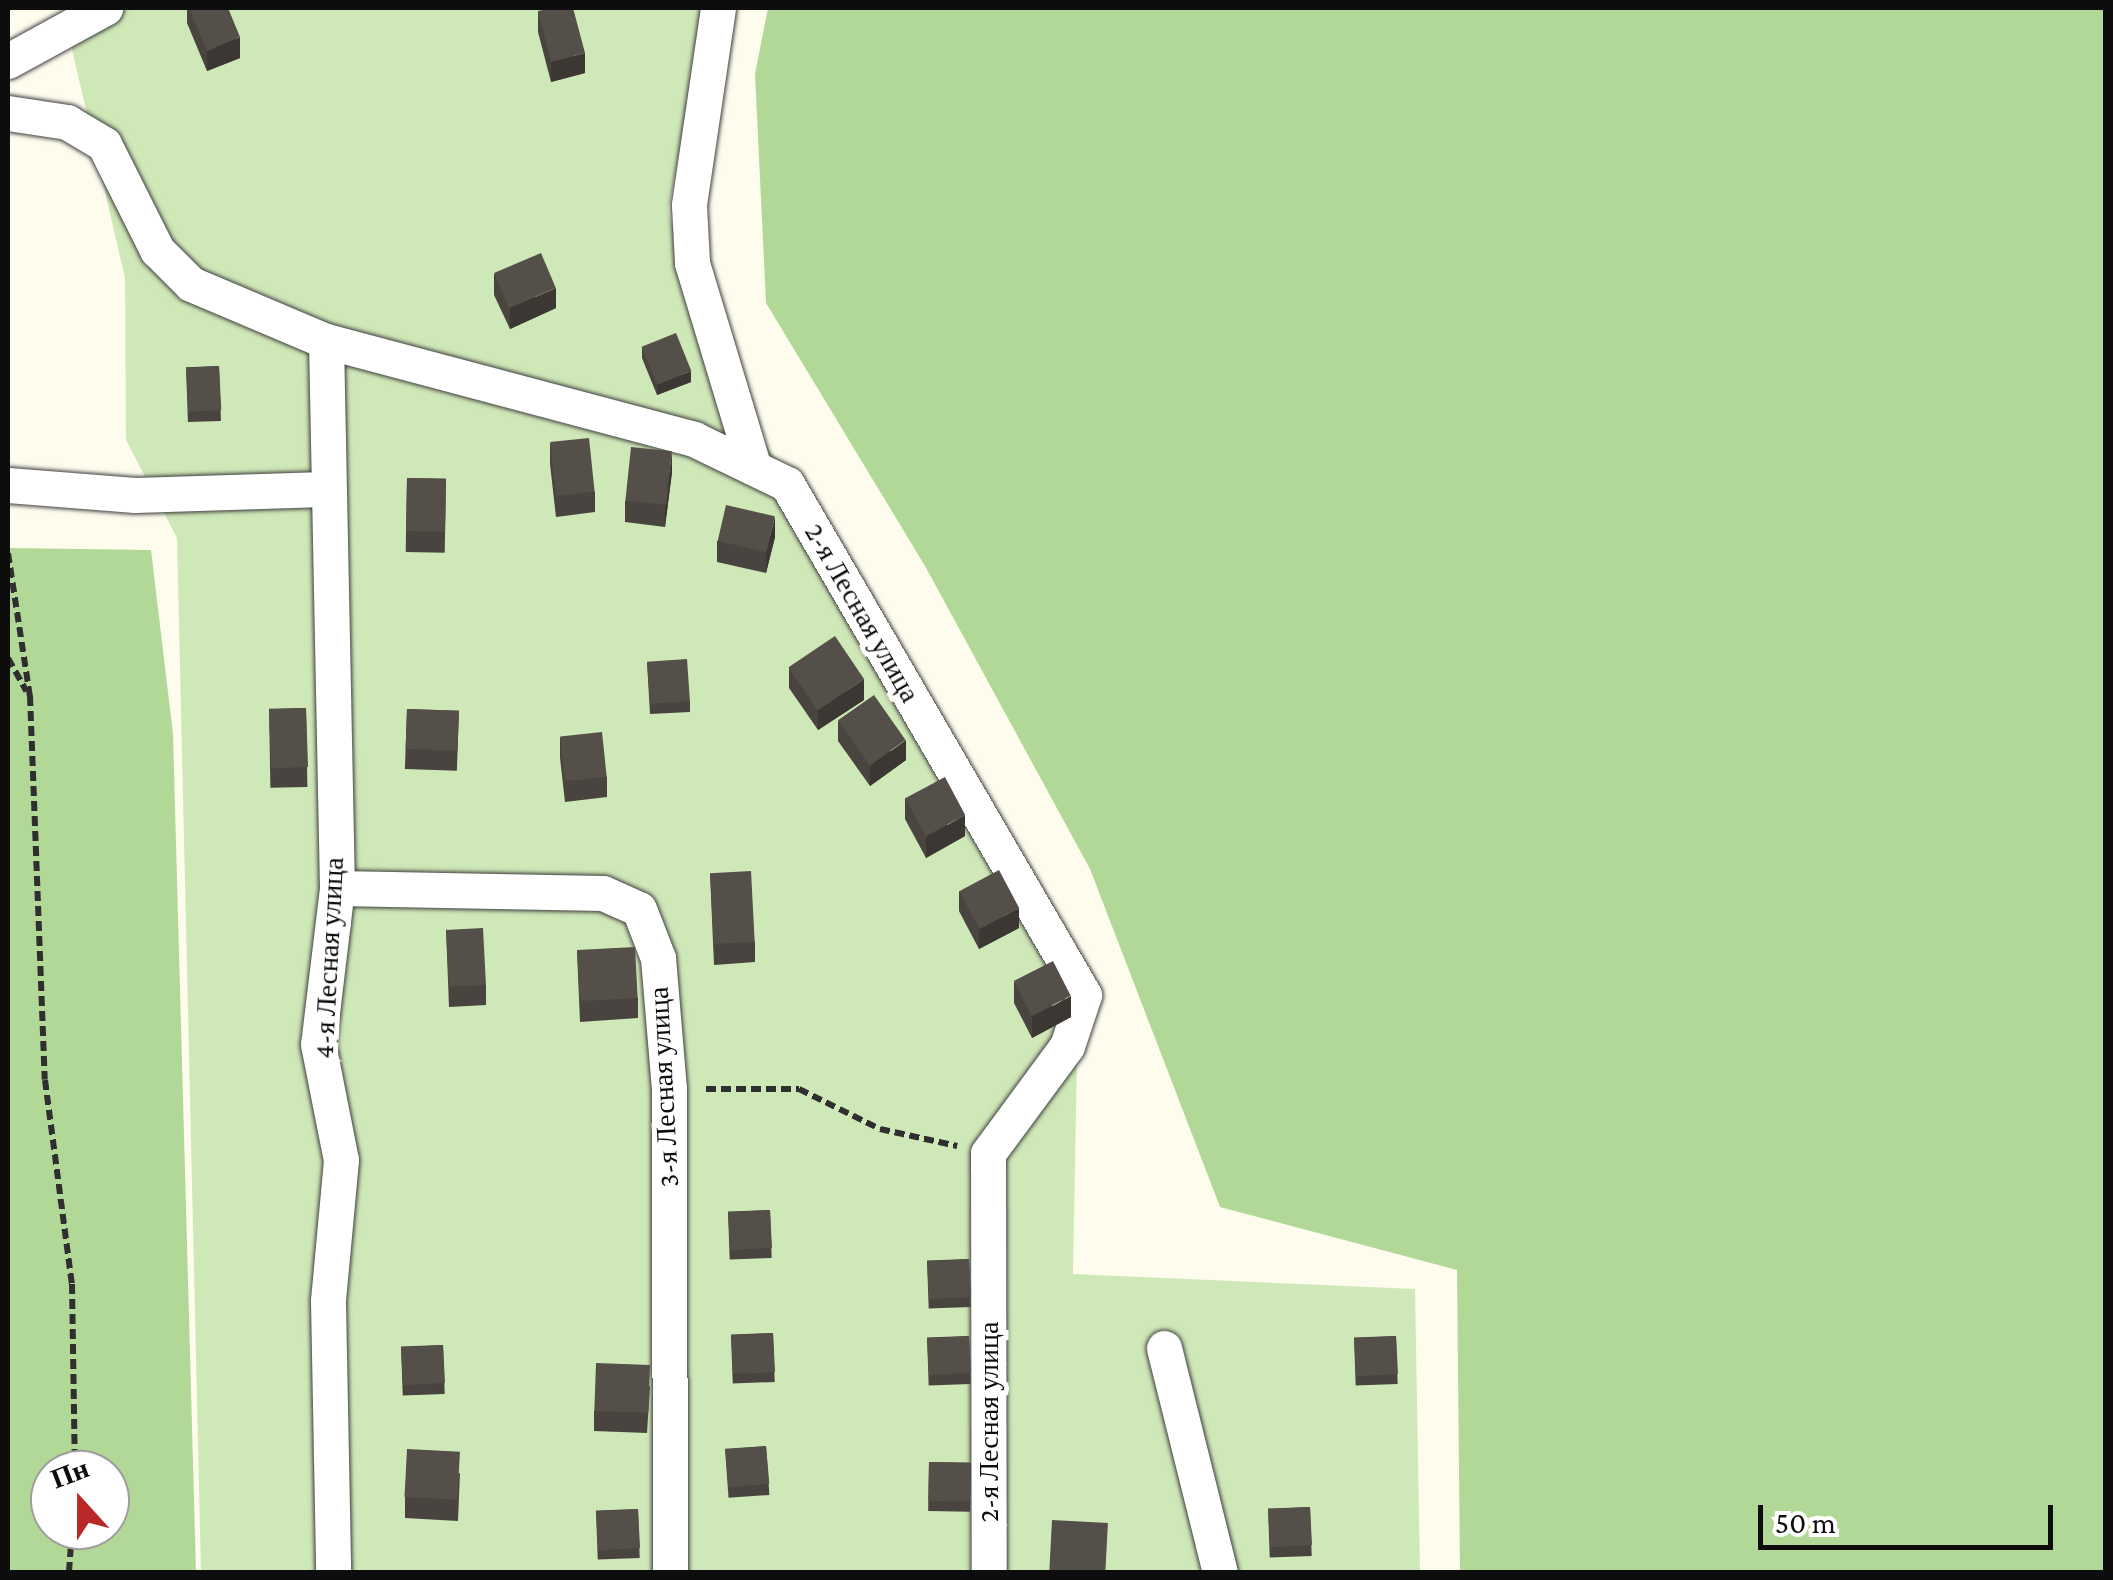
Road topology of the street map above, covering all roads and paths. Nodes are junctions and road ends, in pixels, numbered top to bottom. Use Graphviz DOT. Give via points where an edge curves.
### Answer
graph roads {
  1 [pos="105,8"];
  2 [pos="718,8"];
  3 [pos="8,61"];
  4 [pos="8,113"];
  5 [pos="326,341"];
  6 [pos="754,468"];
  7 [pos="8,485"];
  8 [pos="324,489"];
  9 [pos="8,552"];
  10 [pos="8,658"];
  11 [pos="30,696"];
  12 [pos="338,888"];
  13 [pos="670,1088"];
  14 [pos="988,1153"];
  15 [pos="1164,1348"];
  16 [pos="75,1450"];
  17 [pos="333,1572"];
  18 [pos="670,1572"];
  19 [pos="989,1572"];
  20 [pos="1220,1572"];
  1 -- 3 [label="street"];
  2 -- 6 [label="street" via="689,205 692,262"];
  4 -- 5 [label="street, 2-я Лесная улица" via="66,122 104,144 157,250 191,284"];
  5 -- 6 [label="street, 2-я Лесная улица" via="694,438"];
  5 -- 8 [label="street, 4-я Лесная улица"];
  6 -- 14 [label="street, 2-я Лесная улица" via="787,484 1084,995 1066,1046"];
  7 -- 8 [label="street" via="135,495"];
  8 -- 12 [label="street, 4-я Лесная улица"];
  9 -- 11 [label="path"];
  10 -- 11 [label="path"];
  11 -- 16 [label="path" via="45,1080 72,1284"];
  12 -- 13 [label="street, 3-я Лесная улица" via="603,893 639,910 658,958"];
  12 -- 17 [label="street, 4-я Лесная улица" via="318,1044 341,1160 328,1301"];
  13 -- 14 [label="path" via="799,1088 880,1129"];
  13 -- 18 [label="street, 3-я Лесная улица"];
  14 -- 19 [label="street, 2-я Лесная улица"];
  15 -- 20 [label="street"];
}
